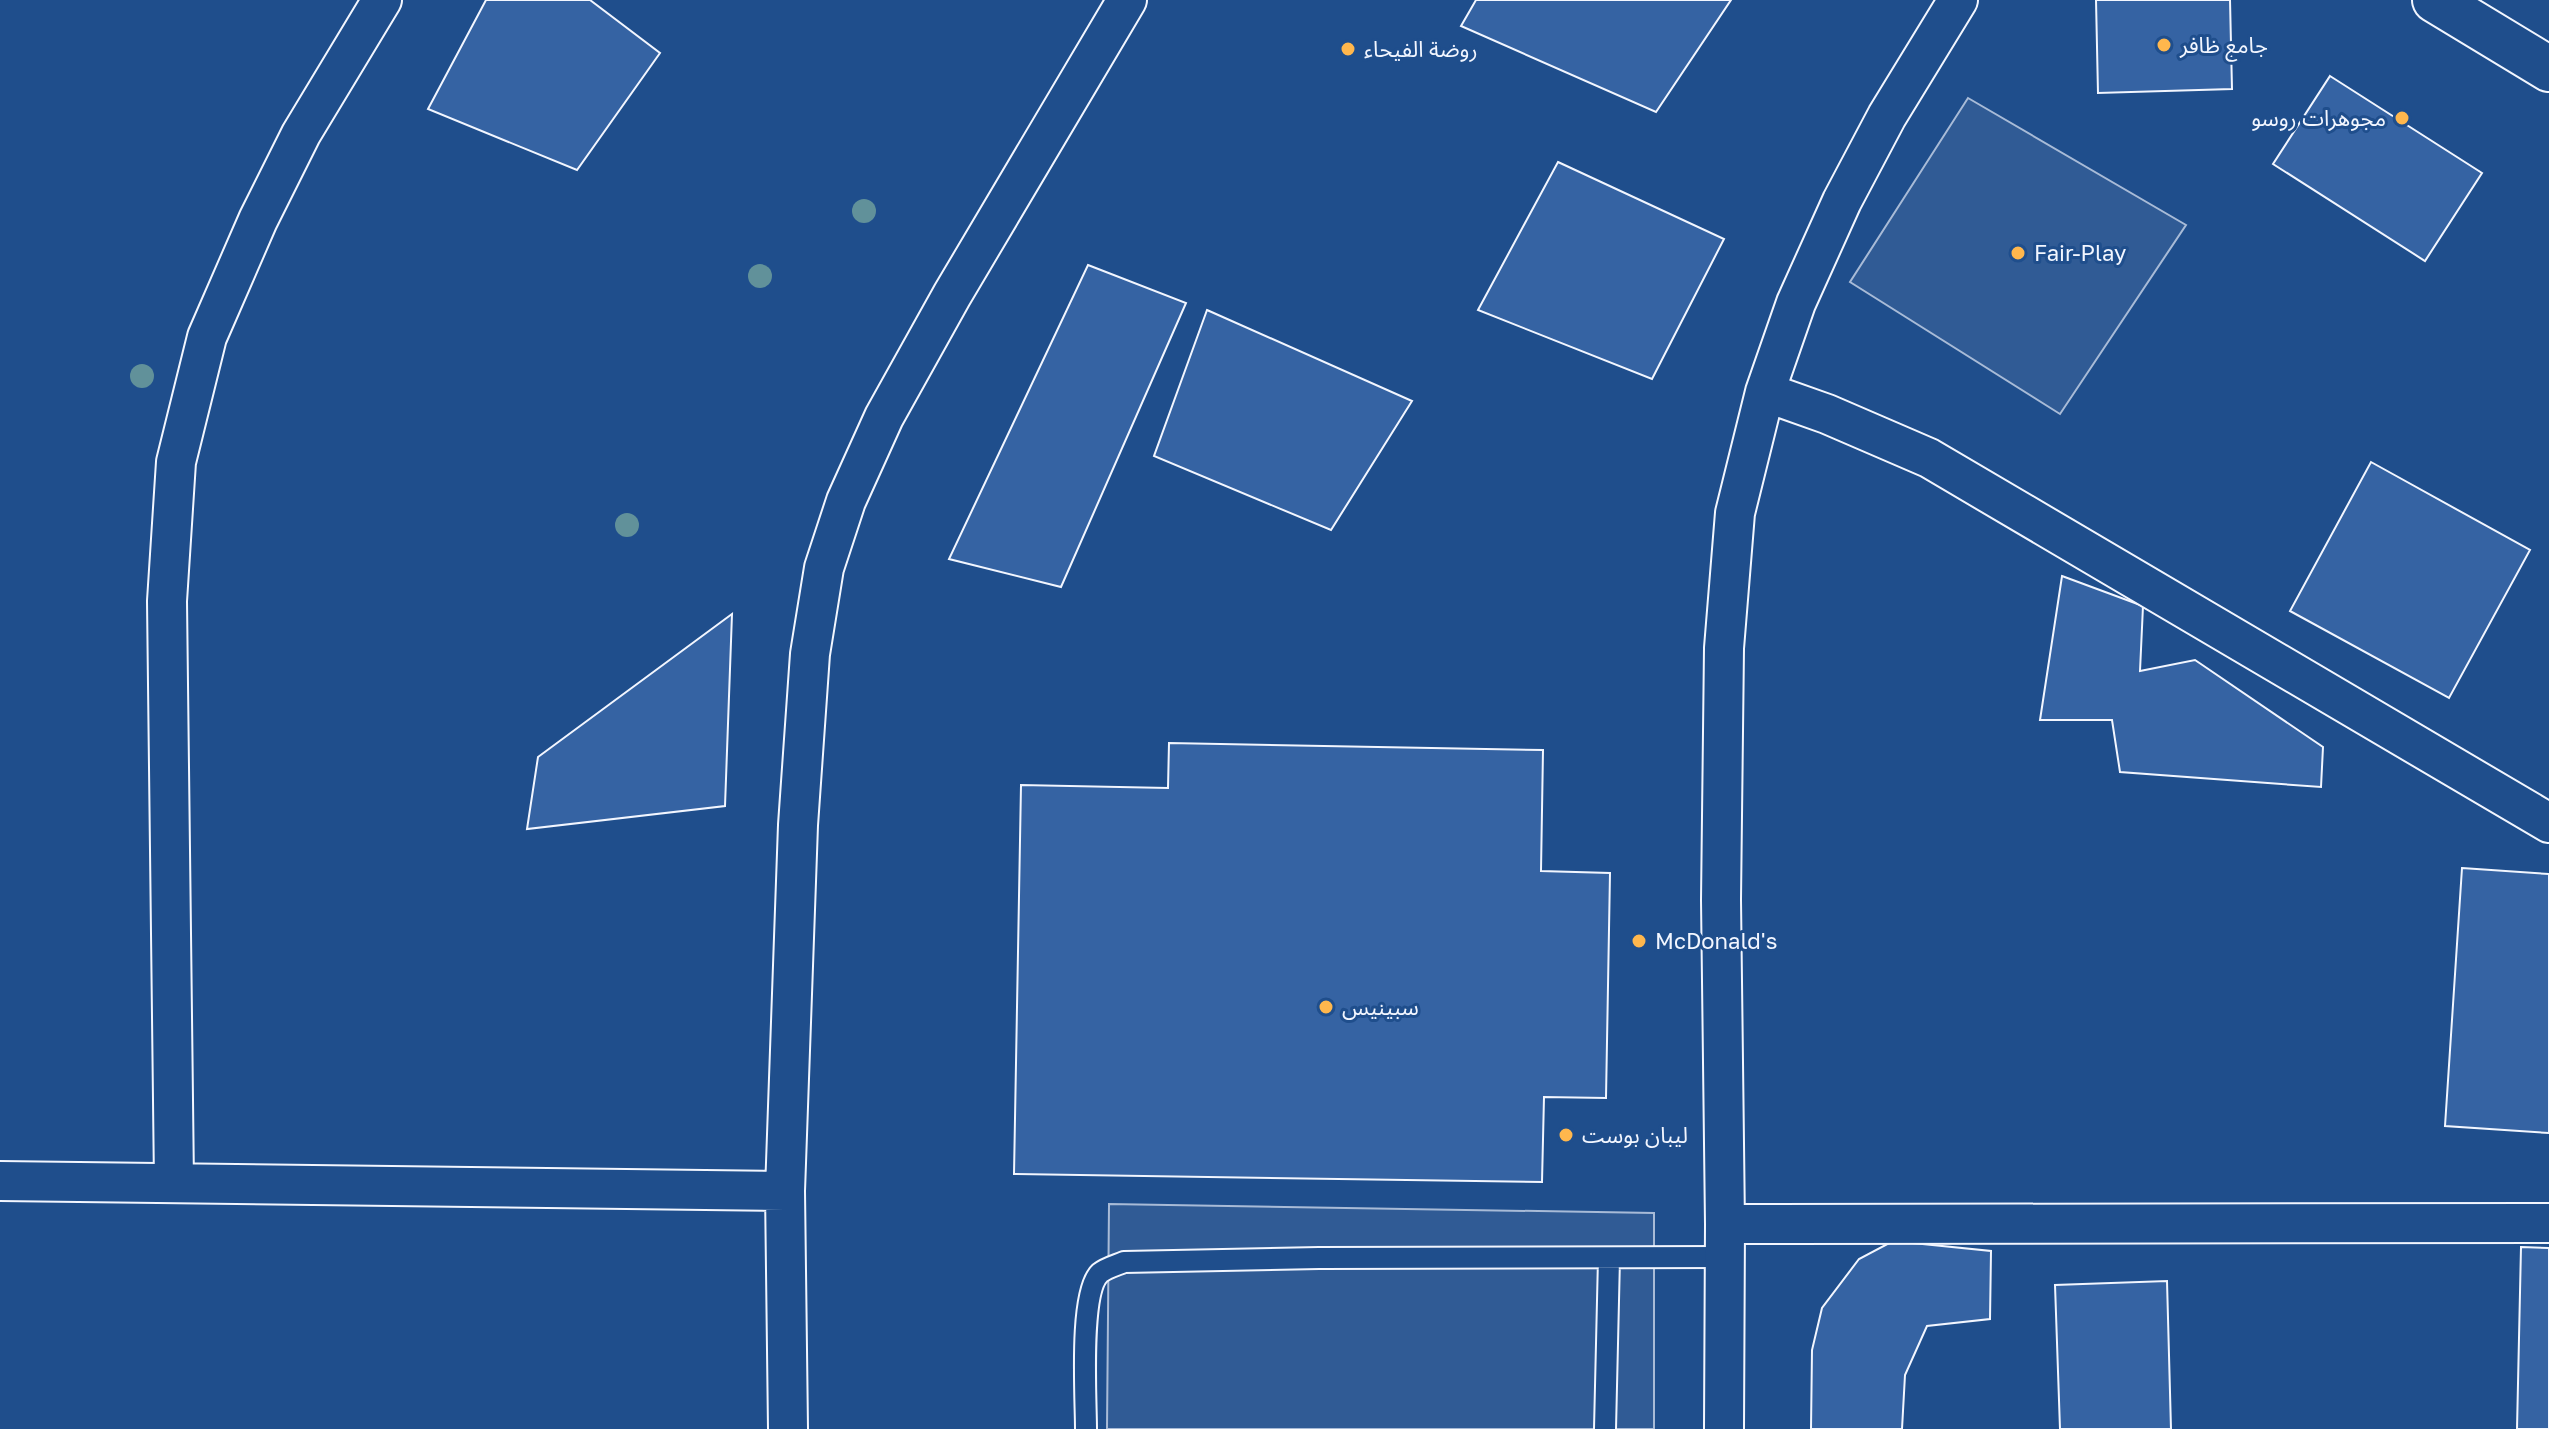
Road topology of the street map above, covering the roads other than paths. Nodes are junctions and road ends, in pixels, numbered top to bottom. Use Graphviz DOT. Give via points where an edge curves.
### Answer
graph roads {
  1 [pos="382,0"];
  2 [pos="1127,0"];
  3 [pos="1958,0"];
  4 [pos="2435,0"];
  5 [pos="2549,69"];
  6 [pos="1765,392"];
  7 [pos="2549,823"];
  8 [pos="0,1181"];
  9 [pos="174,1183"];
  10 [pos="785,1191"];
  11 [pos="2549,1223"];
  12 [pos="1725,1240"];
  13 [pos="1609,1258"];
  14 [pos="788,1429"];
  15 [pos="1086,1429"];
  16 [pos="1605,1429"];
  17 [pos="1724,1429"];
  1 -- 9 [label="street" via="301,134 258,220 207,337 176,462 167,601"];
  2 -- 10 [label="street" via="884,417 846,501 824,568 810,654 798,825"];
  3 -- 6 [label="street" via="1842,201 1796,303"];
  4 -- 5 [label="street"];
  6 -- 7 [label="street" via="1929,458"];
  6 -- 12 [label="street" via="1735,513 1724,648"];
  8 -- 9 [label="street"];
  9 -- 10 [label="street"];
  10 -- 14 [label="street"];
  11 -- 12 [label="street"];
  12 -- 13 [label="lane"];
  12 -- 17 [label="street"];
  13 -- 15 [label="lane" via="1124,1262 1100,1273 1091,1289"];
  13 -- 16 [label="lane"];
}
